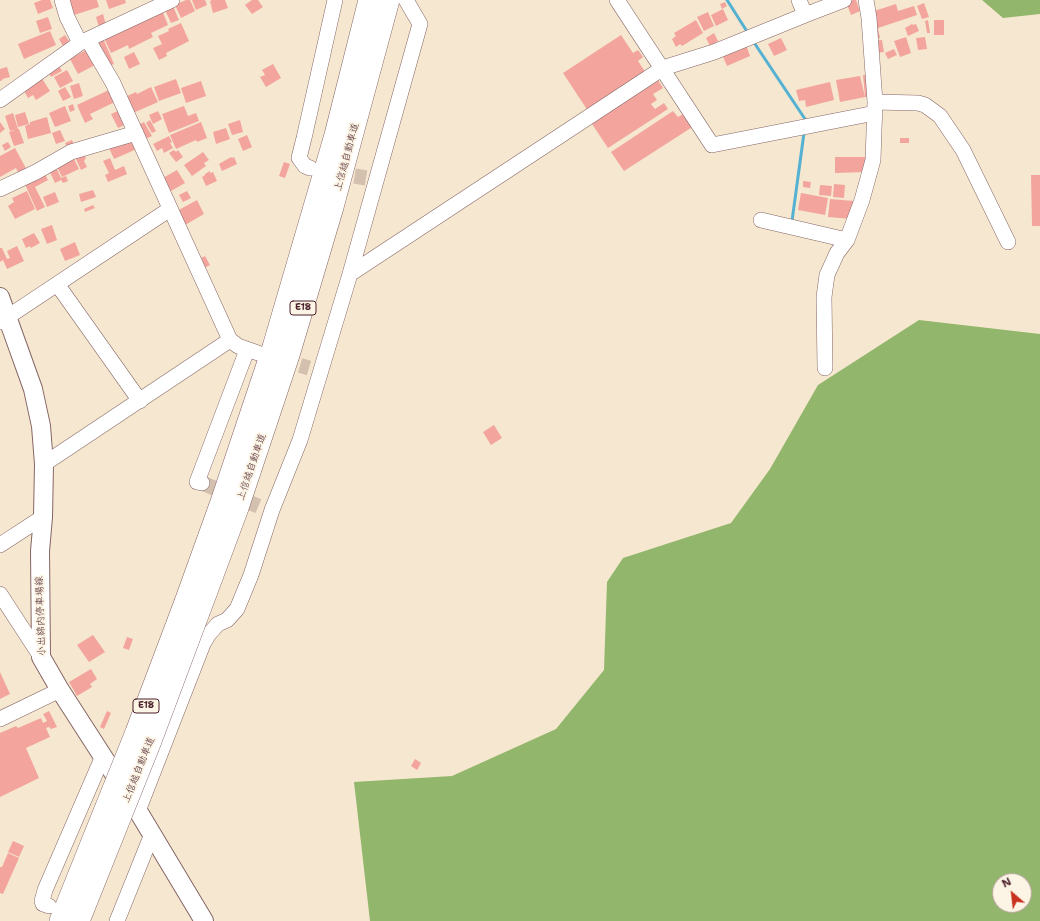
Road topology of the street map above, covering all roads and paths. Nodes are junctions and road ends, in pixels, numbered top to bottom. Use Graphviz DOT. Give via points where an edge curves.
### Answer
graph roads {
  1 [pos="62,0"];
  2 [pos="172,0"];
  3 [pos="335,0"];
  4 [pos="370,0"];
  5 [pos="403,0"];
  6 [pos="617,0"];
  7 [pos="799,0"];
  8 [pos="844,0"];
  9 [pos="866,0"];
  10 [pos="805,15"];
  11 [pos="84,42"];
  12 [pos="663,68"];
  13 [pos="0,100"];
  14 [pos="875,107"];
  15 [pos="136,133"];
  16 [pos="310,168"];
  17 [pos="0,189"];
  18 [pos="170,208"];
  19 [pos="761,220"];
  20 [pos="847,240"];
  21 [pos="1008,242"];
  22 [pos="350,274"];
  23 [pos="57,284"];
  24 [pos="0,297"];
  25 [pos="3,320"];
  26 [pos="230,340"];
  27 [pos="825,368"];
  28 [pos="140,401"];
  29 [pos="44,464"];
  30 [pos="202,483"];
  31 [pos="43,517"];
  32 [pos="0,545"];
  33 [pos="0,594"];
  34 [pos="192,606"];
  35 [pos="41,657"];
  36 [pos="60,690"];
  37 [pos="0,719"];
  38 [pos="103,756"];
  39 [pos="121,812"];
  40 [pos="152,834"];
  41 [pos="54,914"];
  42 [pos="79,921"];
  43 [pos="117,921"];
  44 [pos="204,921"];
  1 -- 11 [label="street" via="67,17"];
  2 -- 11 [label="street"];
  3 -- 16 [label="street" via="299,158 304,166"];
  4 -- 34 [label="highway, 上信越自動車道 / E18" via="331,150 275,340 221,502"];
  5 -- 22 [label="street" via="420,24 371,180"];
  5 -- 34 [label="highway, 上信越自動車道 / E18" via="240,500"];
  6 -- 12 [label="street"];
  7 -- 10 [label="street"];
  8 -- 10 [label="street"];
  9 -- 14 [label="street"];
  10 -- 12 [label="street" via="714,52"];
  11 -- 13 [label="street"];
  11 -- 15 [label="street" via="113,83"];
  12 -- 14 [label="street" via="712,144"];
  12 -- 22 [label="street"];
  14 -- 20 [label="street" via="873,160"];
  14 -- 21 [label="street" via="918,102 940,116 963,150"];
  15 -- 17 [label="street" via="71,152"];
  15 -- 18 [label="street"];
  18 -- 23 [label="street"];
  18 -- 26 [label="street"];
  19 -- 20 [label="street"];
  20 -- 27 [label="street" via="837,253 828,275 824,297"];
  22 -- 39 [label="street" via="315,370 300,440 267,509 251,575 237,609 227,620 218,624 203,644"];
  23 -- 25 [label="street"];
  23 -- 28 [label="street"];
  24 -- 25 [label="main road, 小出綿内停車場線"];
  25 -- 29 [label="main road, 小出綿内停車場線" via="33,389 42,426"];
  26 -- 28 [label="street"];
  26 -- 30 [label="street" via="252,352 197,482"];
  28 -- 29 [label="street"];
  29 -- 31 [label="main road, 小出綿内停車場線"];
  31 -- 32 [label="street"];
  31 -- 35 [label="main road, 小出綿内停車場線" via="40,551"];
  33 -- 35 [label="street"];
  34 -- 39 [label="highway, 上信越自動車道 / E18, bridge" via="136,732"];
  35 -- 36 [label="main road, 小出綿内停車場線"];
  36 -- 37 [label="street"];
  36 -- 38 [label="main road, 小出綿内停車場線"];
  38 -- 39 [label="main road, 小出綿内停車場線"];
  38 -- 41 [label="street" via="45,890 43,904"];
  39 -- 40 [label="main road, 小出綿内停車場線"];
  39 -- 41 [label="highway, 上信越自動車道 / E18"];
  39 -- 42 [label="highway, 上信越自動車道 / E18"];
  40 -- 43 [label="street"];
  40 -- 44 [label="main road, 小出綿内停車場線"];
}
